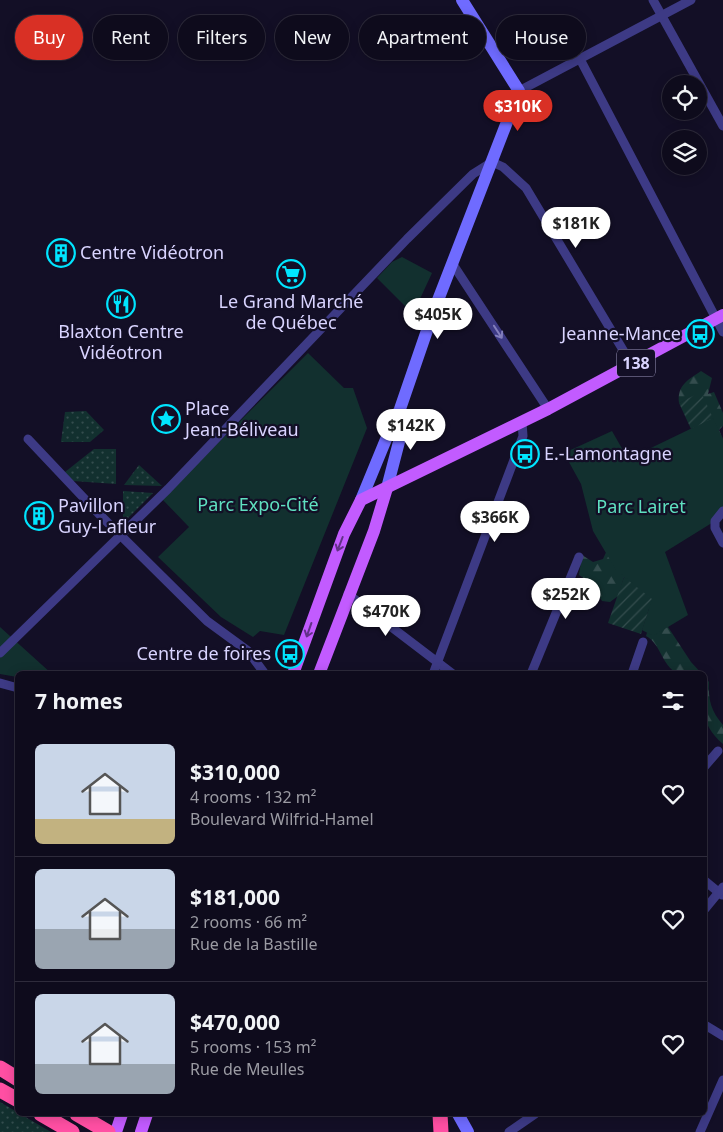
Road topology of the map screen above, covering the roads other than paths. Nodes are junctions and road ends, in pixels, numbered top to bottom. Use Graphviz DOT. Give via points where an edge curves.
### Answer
graph roads {
  1 [pos="462,0"];
  2 [pos="652,0"];
  3 [pos="691,0"];
  4 [pos="661,16"];
  5 [pos="586,56"];
  6 [pos="578,60"];
  7 [pos="581,60"];
  8 [pos="519,92"];
  9 [pos="723,126"];
  10 [pos="492,162"];
  11 [pos="452,263"];
  12 [pos="719,317"];
  13 [pos="723,332"];
  14 [pos="632,365"];
  15 [pos="548,409"];
  16 [pos="400,410"];
  17 [pos="522,422"];
  18 [pos="28,439"];
  19 [pos="387,488"];
  20 [pos="361,500"];
  21 [pos="723,510"];
  22 [pos="120,534"];
  23 [pos="723,543"];
  24 [pos="580,557"];
  25 [pos="348,594"];
  26 [pos="643,642"];
  27 [pos="0,654"];
  28 [pos="438,662"];
  29 [pos="263,671"];
  30 [pos="294,671"];
  31 [pos="320,671"];
  32 [pos="435,671"];
  33 [pos="449,671"];
  34 [pos="532,671"];
  35 [pos="633,671"];
  36 [pos="0,683"];
  37 [pos="15,687"];
  38 [pos="718,751"];
  39 [pos="707,764"];
  40 [pos="707,882"];
  41 [pos="721,892"];
  42 [pos="707,907"];
  43 [pos="707,1026"];
  44 [pos="723,1036"];
  45 [pos="0,1068"];
  46 [pos="15,1077"];
  47 [pos="723,1080"];
  48 [pos="0,1090"];
  49 [pos="15,1098"];
  50 [pos="44,1116"];
  51 [pos="121,1116"];
  52 [pos="146,1116"];
  53 [pos="440,1116"];
  54 [pos="459,1116"];
  55 [pos="532,1116"];
  56 [pos="82,1117"];
  57 [pos="72,1132"];
  58 [pos="108,1132"];
  59 [pos="116,1132"];
  60 [pos="141,1132"];
  61 [pos="441,1132"];
  62 [pos="468,1132"];
  63 [pos="509,1132"];
  64 [pos="700,1132"];
  1 -- 8 [label="street"];
  2 -- 4 [label="street"];
  3 -- 4 [label="street"];
  4 -- 5 [label="street"];
  4 -- 9 [label="street"];
  6 -- 8 [label="street"];
  7 -- 12 [label="street"];
  8 -- 10 [label="street"];
  10 -- 11 [label="street"];
  10 -- 14 [label="street" via="526,188"];
  10 -- 22 [label="street" via="473,174 407,239 168,489"];
  11 -- 15 [label="street, one-way"];
  11 -- 16 [label="street"];
  12 -- 13 [label="street"];
  12 -- 14 [label="main road, 138"];
  14 -- 15 [label="main road, 138"];
  15 -- 17 [label="main road, 138"];
  16 -- 19 [label="street" via="400,438"];
  16 -- 20 [label="street"];
  17 -- 19 [label="main road, 138"];
  17 -- 28 [label="street" via="523,436"];
  18 -- 22 [label="street"];
  19 -- 20 [label="main road, 138"];
  19 -- 25 [label="main road" via="374,531"];
  20 -- 30 [label="main road, one-way" via="344,534"];
  21 -- 23 [label="street" via="714,521"];
  22 -- 27 [label="street"];
  22 -- 29 [label="street" via="207,621 248,651"];
  24 -- 34 [label="street"];
  25 -- 28 [label="street"];
  25 -- 31 [label="main road"];
  26 -- 35 [label="street"];
  28 -- 32 [label="street"];
  28 -- 33 [label="street"];
  36 -- 37 [label="street"];
  38 -- 39 [label="street"];
  40 -- 41 [label="street"];
  41 -- 42 [label="street"];
  43 -- 44 [label="street"];
  45 -- 46 [label="highway"];
  47 -- 64 [label="street"];
  48 -- 49 [label="highway"];
  50 -- 57 [label="highway"];
  51 -- 59 [label="main road"];
  52 -- 60 [label="main road"];
  53 -- 61 [label="highway"];
  54 -- 62 [label="street"];
  55 -- 63 [label="street"];
  56 -- 58 [label="highway"];
}
